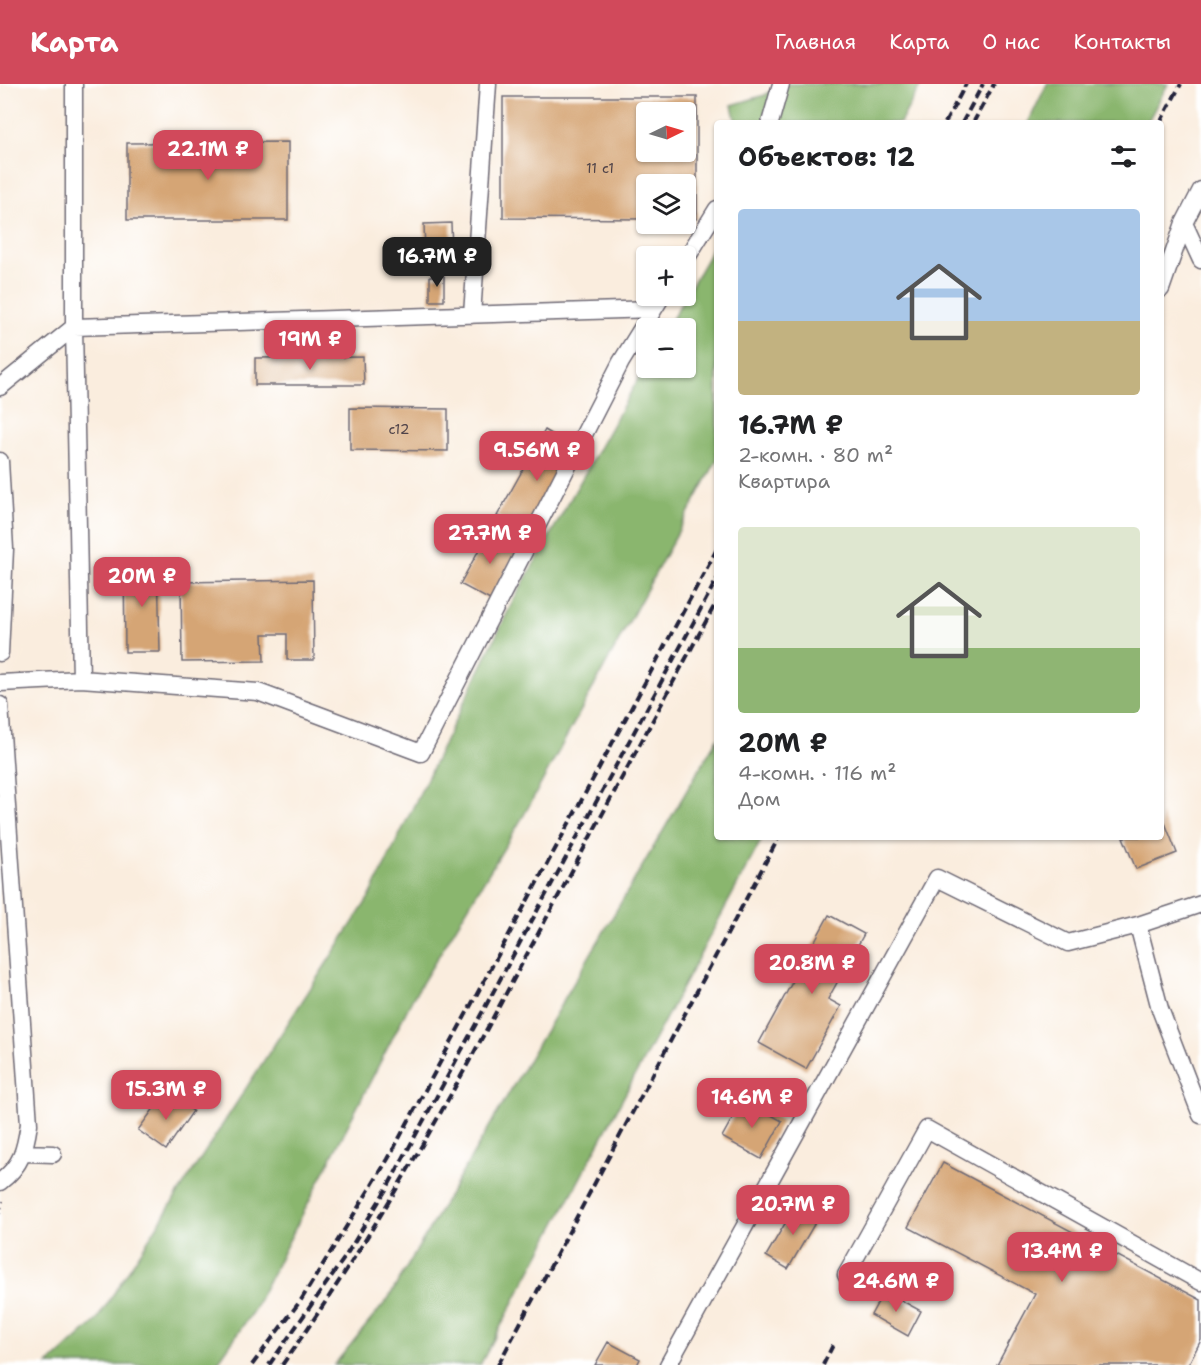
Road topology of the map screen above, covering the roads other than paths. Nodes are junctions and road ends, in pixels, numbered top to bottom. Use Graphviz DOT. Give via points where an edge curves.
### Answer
graph roads {
  1 [pos="74,84"];
  2 [pos="488,84"];
  3 [pos="781,84"];
  4 [pos="771,120"];
  5 [pos="1201,190"];
  6 [pos="714,214"];
  7 [pos="1184,223"];
  8 [pos="694,246"];
  9 [pos="1201,260"];
  10 [pos="1164,280"];
  11 [pos="636,304"];
  12 [pos="656,306"];
  13 [pos="472,315"];
  14 [pos="74,333"];
  15 [pos="0,387"];
  16 [pos="0,461"];
  17 [pos="0,653"];
  18 [pos="81,679"];
  19 [pos="0,683"];
  20 [pos="0,705"];
  21 [pos="1201,904"];
  22 [pos="1138,925"];
  23 [pos="1201,1115"];
  24 [pos="25,1153"];
  25 [pos="53,1154"];
  26 [pos="0,1182"];
  27 [pos="846,1275"];
  28 [pos="1201,1282"];
  29 [pos="668,1365"];
  1 -- 14 [label="street"];
  2 -- 13 [label="street"];
  3 -- 4 [label="street"];
  5 -- 7 [label="street"];
  6 -- 8 [label="street"];
  7 -- 9 [label="street"];
  7 -- 10 [label="street"];
  11 -- 13 [label="street"];
  12 -- 18 [label="street" via="621,362 421,753 258,692"];
  13 -- 14 [label="street"];
  14 -- 15 [label="street"];
  14 -- 18 [label="street"];
  16 -- 17 [label="street" via="5,549"];
  18 -- 19 [label="street"];
  20 -- 24 [label="street" via="29,1124"];
  21 -- 22 [label="street"];
  22 -- 23 [label="street" via="1160,1009"];
  22 -- 29 [label="street" via="1068,943 937,878"];
  24 -- 25 [label="street"];
  24 -- 26 [label="street"];
  27 -- 28 [label="street" via="927,1129"];
}
